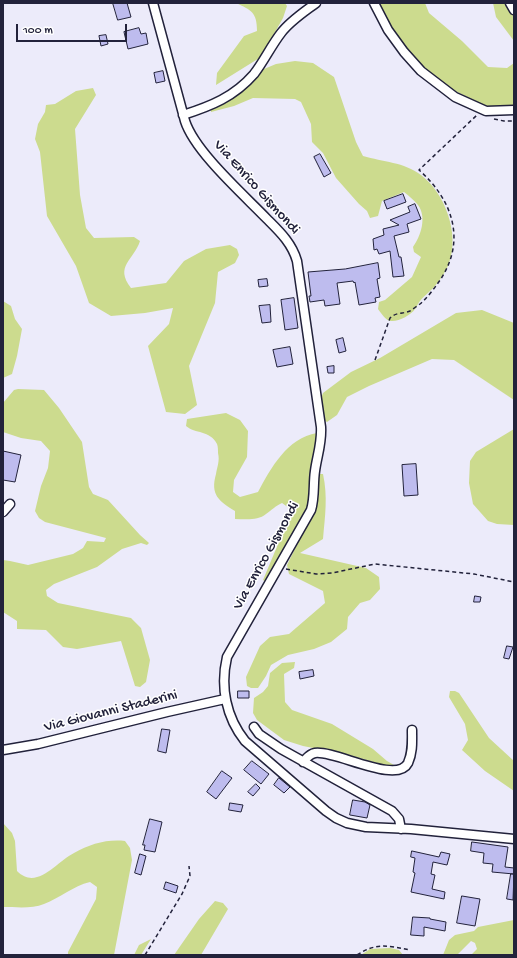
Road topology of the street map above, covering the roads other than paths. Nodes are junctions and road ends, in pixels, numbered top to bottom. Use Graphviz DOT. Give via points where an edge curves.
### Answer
graph roads {
  1 [pos="153,3"];
  2 [pos="316,3"];
  3 [pos="374,3"];
  4 [pos="510,3"];
  5 [pos="514,10"];
  6 [pos="514,110"];
  7 [pos="183,115"];
  8 [pos="10,504"];
  9 [pos="3,512"];
  10 [pos="226,699"];
  11 [pos="254,728"];
  12 [pos="412,730"];
  13 [pos="3,750"];
  14 [pos="303,762"];
  15 [pos="401,829"];
  16 [pos="514,839"];
  1 -- 7 [label="street, Via Enrico Gismondi"];
  2 -- 7 [label="street" via="282,32 254,74 231,95 212,106"];
  3 -- 6 [label="street" via="388,30 404,52 421,71 455,97 482,109"];
  4 -- 5 [label="street"];
  7 -- 10 [label="street, Via Enrico Gismondi" via="195,141 292,247 297,261 322,436 315,470 312,507 234,641 224,669"];
  8 -- 9 [label="street"];
  10 -- 13 [label="street, Via Giovanni Staderini"];
  10 -- 15 [label="street, Via Enrico Gismondi" via="232,722 245,741 326,811 339,820 354,825"];
  11 -- 14 [label="street" via="259,734"];
  12 -- 14 [label="street" via="412,752 408,764 399,770 382,769 324,753 314,753"];
  14 -- 15 [label="street" via="392,810 399,818"];
  15 -- 16 [label="street, Via Enrico Gismondi"];
}
